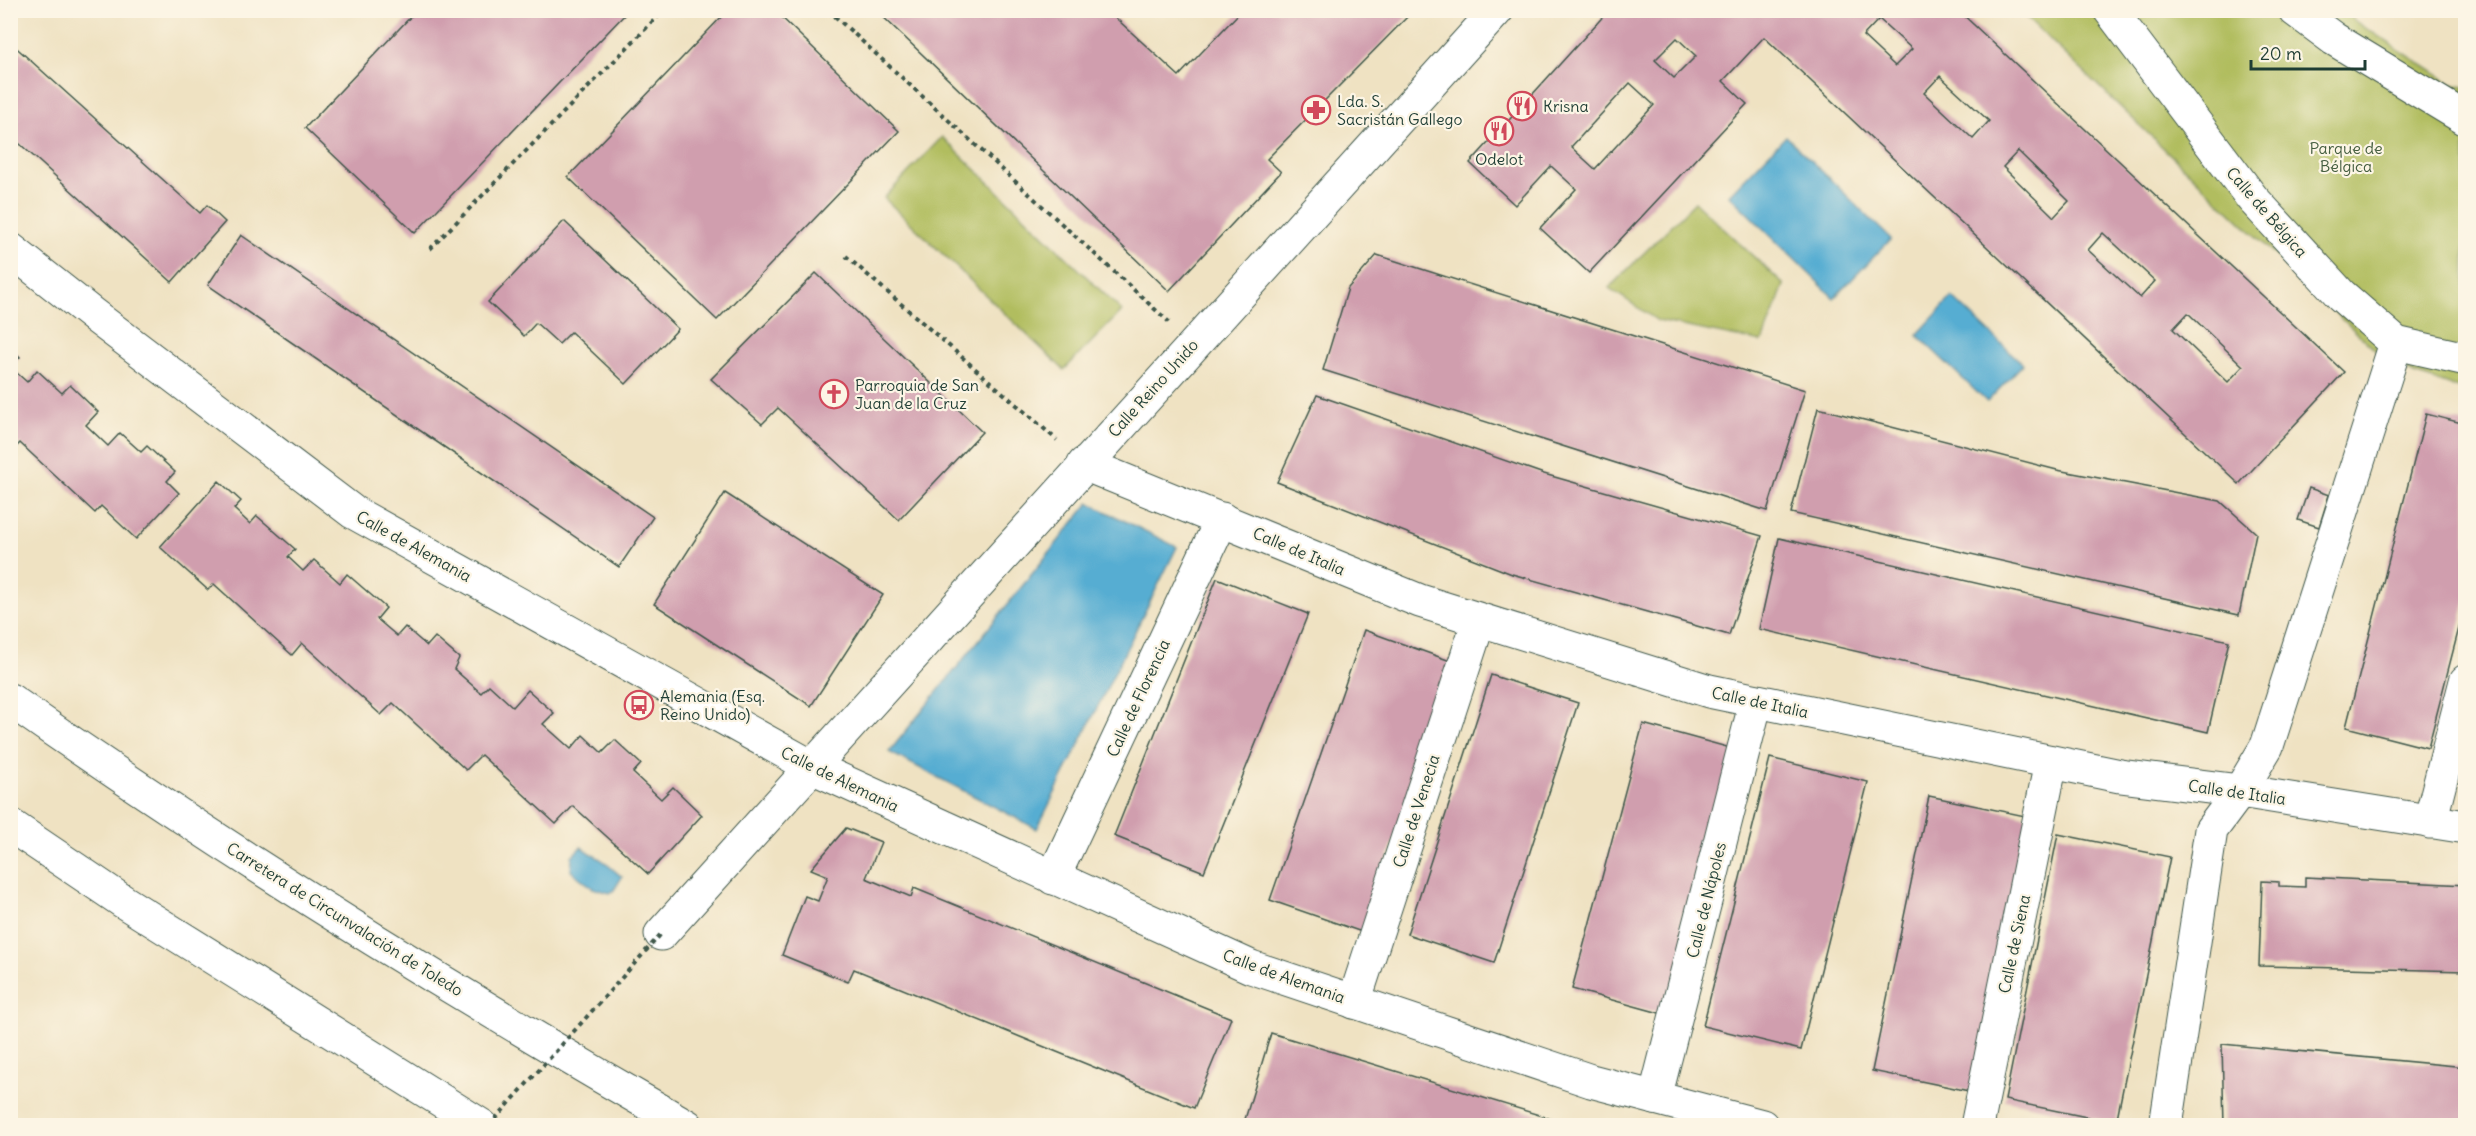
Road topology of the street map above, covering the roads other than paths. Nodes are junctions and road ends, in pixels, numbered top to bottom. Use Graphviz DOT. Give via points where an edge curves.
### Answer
graph roads {
  1 [pos="1497,10"];
  2 [pos="2110,10"];
  3 [pos="2295,10"];
  4 [pos="2466,119"];
  5 [pos="10,249"];
  6 [pos="2396,343"];
  7 [pos="2466,359"];
  8 [pos="1084,464"];
  9 [pos="1222,519"];
  10 [pos="1479,620"];
  11 [pos="2466,681"];
  12 [pos="10,700"];
  13 [pos="1756,701"];
  14 [pos="2051,762"];
  15 [pos="812,767"];
  16 [pos="2240,791"];
  17 [pos="2430,822"];
  18 [pos="10,825"];
  19 [pos="2466,827"];
  20 [pos="1053,878"];
  21 [pos="661,934"];
  22 [pos="1354,1002"];
  23 [pos="1655,1098"];
  24 [pos="482,1125"];
  25 [pos="687,1125"];
  26 [pos="1762,1125"];
  27 [pos="1977,1125"];
  28 [pos="2166,1125"];
  1 -- 8 [label="main road, Calle Reino Unido"];
  2 -- 6 [label="main road, Calle de Bélgica" via="2252,198 2341,295"];
  3 -- 4 [label="main road" via="2334,39"];
  5 -- 15 [label="main road, Calle de Alemania" via="352,512"];
  6 -- 7 [label="main road, Calle de Bélgica"];
  6 -- 16 [label="main road" via="2267,746"];
  8 -- 9 [label="main road, Calle de Italia"];
  8 -- 15 [label="main road, Calle Reino Unido"];
  9 -- 10 [label="main road, Calle de Italia" via="1420,602"];
  9 -- 20 [label="main road, Calle de Florencia"];
  10 -- 13 [label="main road, Calle de Italia" via="1709,691"];
  10 -- 22 [label="main road, Calle de Venecia"];
  11 -- 17 [label="main road"];
  12 -- 25 [label="main road, Carretera de Circunvalación de Toledo" via="406,960"];
  13 -- 14 [label="main road, Calle de Italia"];
  13 -- 23 [label="main road, Calle de Nápoles"];
  14 -- 16 [label="main road, Calle de Italia" via="2120,776"];
  14 -- 27 [label="main road, Calle de Siena"];
  15 -- 20 [label="main road, Calle de Alemania"];
  15 -- 21 [label="main road, Calle Reino Unido"];
  16 -- 17 [label="main road, Calle de Italia"];
  16 -- 28 [label="main road" via="2211,830"];
  17 -- 19 [label="main road, Calle de Italia"];
  18 -- 24 [label="main road" via="123,902"];
  20 -- 22 [label="main road, Calle de Alemania" via="1251,967"];
  22 -- 23 [label="main road, Calle de Alemania" via="1591,1081"];
  23 -- 26 [label="main road, Calle de Alemania"];
}
